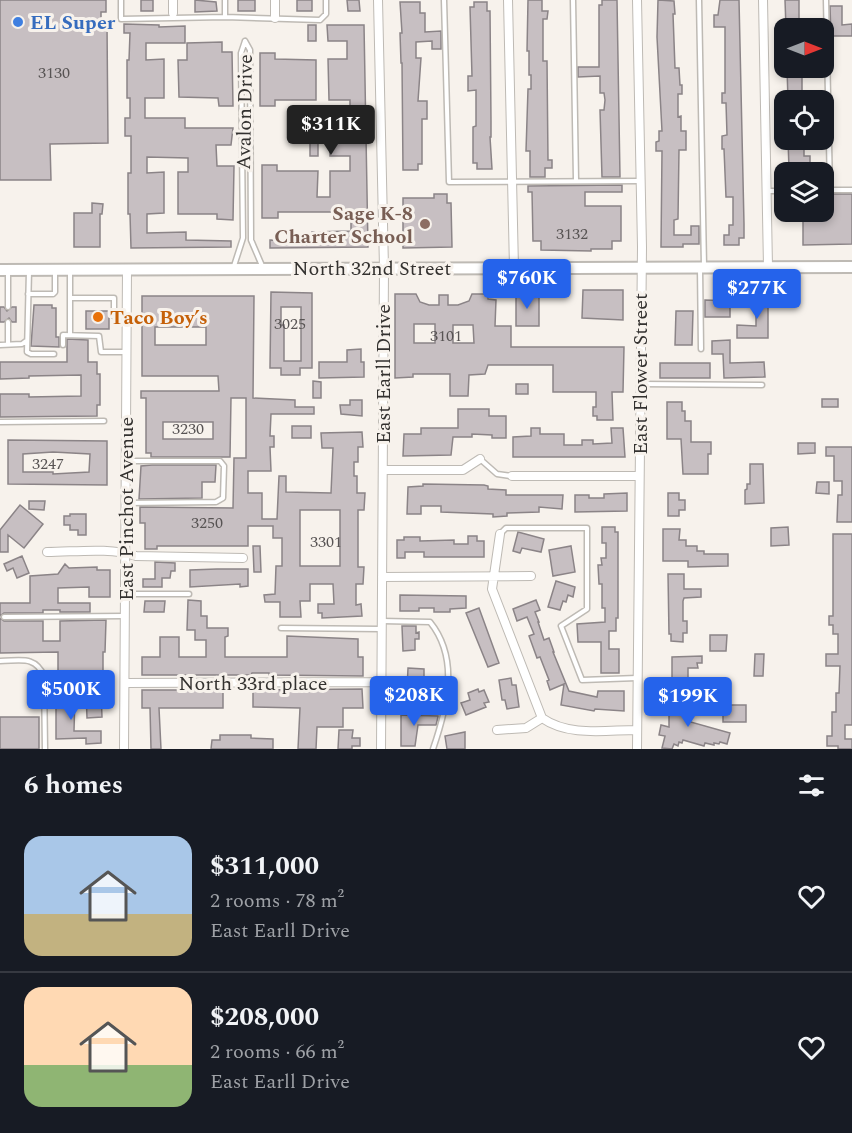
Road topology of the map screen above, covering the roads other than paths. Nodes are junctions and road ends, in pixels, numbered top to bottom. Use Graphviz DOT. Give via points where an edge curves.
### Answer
graph roads {
  1 [pos="121,0"];
  2 [pos="172,0"];
  3 [pos="225,0"];
  4 [pos="275,0"];
  5 [pos="326,0"];
  6 [pos="378,0"];
  7 [pos="444,0"];
  8 [pos="508,0"];
  9 [pos="573,0"];
  10 [pos="637,0"];
  11 [pos="699,0"];
  12 [pos="763,0"];
  13 [pos="826,0"];
  14 [pos="173,13"];
  15 [pos="225,17"];
  16 [pos="275,18"];
  17 [pos="829,162"];
  18 [pos="576,180"];
  19 [pos="641,181"];
  20 [pos="512,182"];
  21 [pos="834,190"];
  22 [pos="852,190"];
  23 [pos="766,191"];
  24 [pos="774,191"];
  25 [pos="641,267"];
  26 [pos="702,267"];
  27 [pos="768,267"];
  28 [pos="852,267"];
  29 [pos="384,268"];
  30 [pos="514,268"];
  31 [pos="127,269"];
  32 [pos="233,269"];
  33 [pos="263,269"];
  34 [pos="4,270"];
  35 [pos="29,270"];
  36 [pos="55,270"];
  37 [pos="70,270"];
  38 [pos="28,294"];
  39 [pos="70,298"];
  40 [pos="8,307"];
  41 [pos="114,316"];
  42 [pos="8,322"];
  43 [pos="70,336"];
  44 [pos="27,340"];
  45 [pos="0,345"];
  46 [pos="8,345"];
  47 [pos="63,345"];
  48 [pos="701,349"];
  49 [pos="127,352"];
  50 [pos="54,354"];
  51 [pos="640,384"];
  52 [pos="762,385"];
  53 [pos="104,421"];
  54 [pos="0,422"];
  55 [pos="480,459"];
  56 [pos="126,461"];
  57 [pos="383,470"];
  58 [pos="512,476"];
  59 [pos="639,476"];
  60 [pos="126,503"];
  61 [pos="500,534"];
  62 [pos="47,552"];
  63 [pos="125,552"];
  64 [pos="243,558"];
  65 [pos="494,576"];
  66 [pos="531,576"];
  67 [pos="382,577"];
  68 [pos="125,594"];
  69 [pos="189,594"];
  70 [pos="125,616"];
  71 [pos="4,617"];
  72 [pos="382,625"];
  73 [pos="281,628"];
  74 [pos="0,661"];
  75 [pos="638,678"];
  76 [pos="382,682"];
  77 [pos="125,683"];
  78 [pos="542,718"];
  79 [pos="497,730"];
  80 [pos="637,730"];
  81 [pos="45,749"];
  82 [pos="124,749"];
  83 [pos="381,749"];
  84 [pos="433,749"];
  85 [pos="637,749"];
  1 -- 15 [label="lane" via="121,19"];
  2 -- 14 [label="street"];
  3 -- 15 [label="lane"];
  4 -- 16 [label="street"];
  5 -- 16 [label="lane" via="327,14 320,20"];
  6 -- 29 [label="street, East Earll Drive"];
  7 -- 20 [label="lane" via="449,182"];
  8 -- 20 [label="street"];
  9 -- 18 [label="lane"];
  10 -- 19 [label="street, East Flower Street"];
  11 -- 26 [label="lane"];
  12 -- 23 [label="street"];
  13 -- 17 [label="lane"];
  15 -- 16 [label="lane"];
  18 -- 19 [label="lane"];
  18 -- 20 [label="lane"];
  19 -- 25 [label="street, East Flower Street"];
  20 -- 30 [label="street"];
  21 -- 22 [label="lane"];
  23 -- 24 [label="lane"];
  23 -- 27 [label="street"];
  25 -- 26 [label="main road, North 32nd Street"];
  25 -- 30 [label="main road, North 32nd Street"];
  25 -- 51 [label="street, East Flower Street"];
  26 -- 27 [label="main road, North 32nd Street"];
  26 -- 48 [label="lane"];
  27 -- 28 [label="main road, North 32nd Street"];
  29 -- 30 [label="main road, North 32nd Street"];
  29 -- 33 [label="main road, North 32nd Street"];
  29 -- 57 [label="street, East Earll Drive"];
  31 -- 32 [label="main road, North 32nd Street"];
  31 -- 37 [label="main road, North 32nd Street"];
  31 -- 49 [label="street, East Pinchot Avenue"];
  32 -- 33 [label="main road, North 32nd Street"];
  32 -- 33 [label="lane, Avalon Drive" via="243,238 241,53 245,41 250,50 251,240"];
  34 -- 35 [label="main road, North 32nd Street"];
  34 -- 40 [label="lane"];
  35 -- 36 [label="main road, North 32nd Street"];
  35 -- 38 [label="lane"];
  36 -- 37 [label="main road, North 32nd Street"];
  36 -- 38 [label="lane" via="55,292"];
  37 -- 39 [label="lane"];
  38 -- 44 [label="lane"];
  39 -- 41 [label="lane" via="114,298"];
  39 -- 43 [label="lane"];
  42 -- 46 [label="lane"];
  43 -- 47 [label="lane" via="63,335"];
  43 -- 49 [label="lane" via="99,336 101,352"];
  44 -- 46 [label="lane"];
  44 -- 50 [label="lane" via="27,352"];
  45 -- 46 [label="lane"];
  49 -- 56 [label="street, East Pinchot Avenue"];
  51 -- 52 [label="lane"];
  51 -- 59 [label="street, East Flower Street"];
  53 -- 54 [label="lane"];
  55 -- 57 [label="street" via="463,470"];
  55 -- 58 [label="lane" via="498,474"];
  56 -- 60 [label="street, East Pinchot Avenue"];
  56 -- 60 [label="lane" via="220,461 224,466 223,498 216,502"];
  57 -- 67 [label="street, East Earll Drive"];
  58 -- 59 [label="street"];
  59 -- 75 [label="street, East Flower Street"];
  60 -- 63 [label="street, East Pinchot Avenue"];
  61 -- 65 [label="street"];
  61 -- 75 [label="lane" via="506,528 587,528 587,609 561,626 582,680"];
  62 -- 63 [label="street"];
  63 -- 64 [label="street" via="136,556"];
  63 -- 68 [label="street, East Pinchot Avenue"];
  65 -- 66 [label="street"];
  65 -- 67 [label="street"];
  65 -- 78 [label="street" via="492,589"];
  67 -- 72 [label="street, East Earll Drive"];
  68 -- 69 [label="lane"];
  68 -- 70 [label="street, East Pinchot Avenue"];
  70 -- 71 [label="lane"];
  70 -- 77 [label="street, East Pinchot Avenue"];
  72 -- 73 [label="lane"];
  72 -- 76 [label="street, East Earll Drive"];
  72 -- 84 [label="lane" via="430,622 437,632 448,662 448,680 445,716"];
  74 -- 81 [label="lane" via="31,661 39,666 44,676"];
  75 -- 80 [label="street, East Flower Street"];
  76 -- 77 [label="street, North 33rd place"];
  76 -- 83 [label="street, East Earll Drive"];
  77 -- 82 [label="street, East Pinchot Avenue"];
  78 -- 79 [label="street" via="526,728"];
  78 -- 80 [label="street" via="568,730"];
  80 -- 85 [label="street, East Flower Street"];
}
